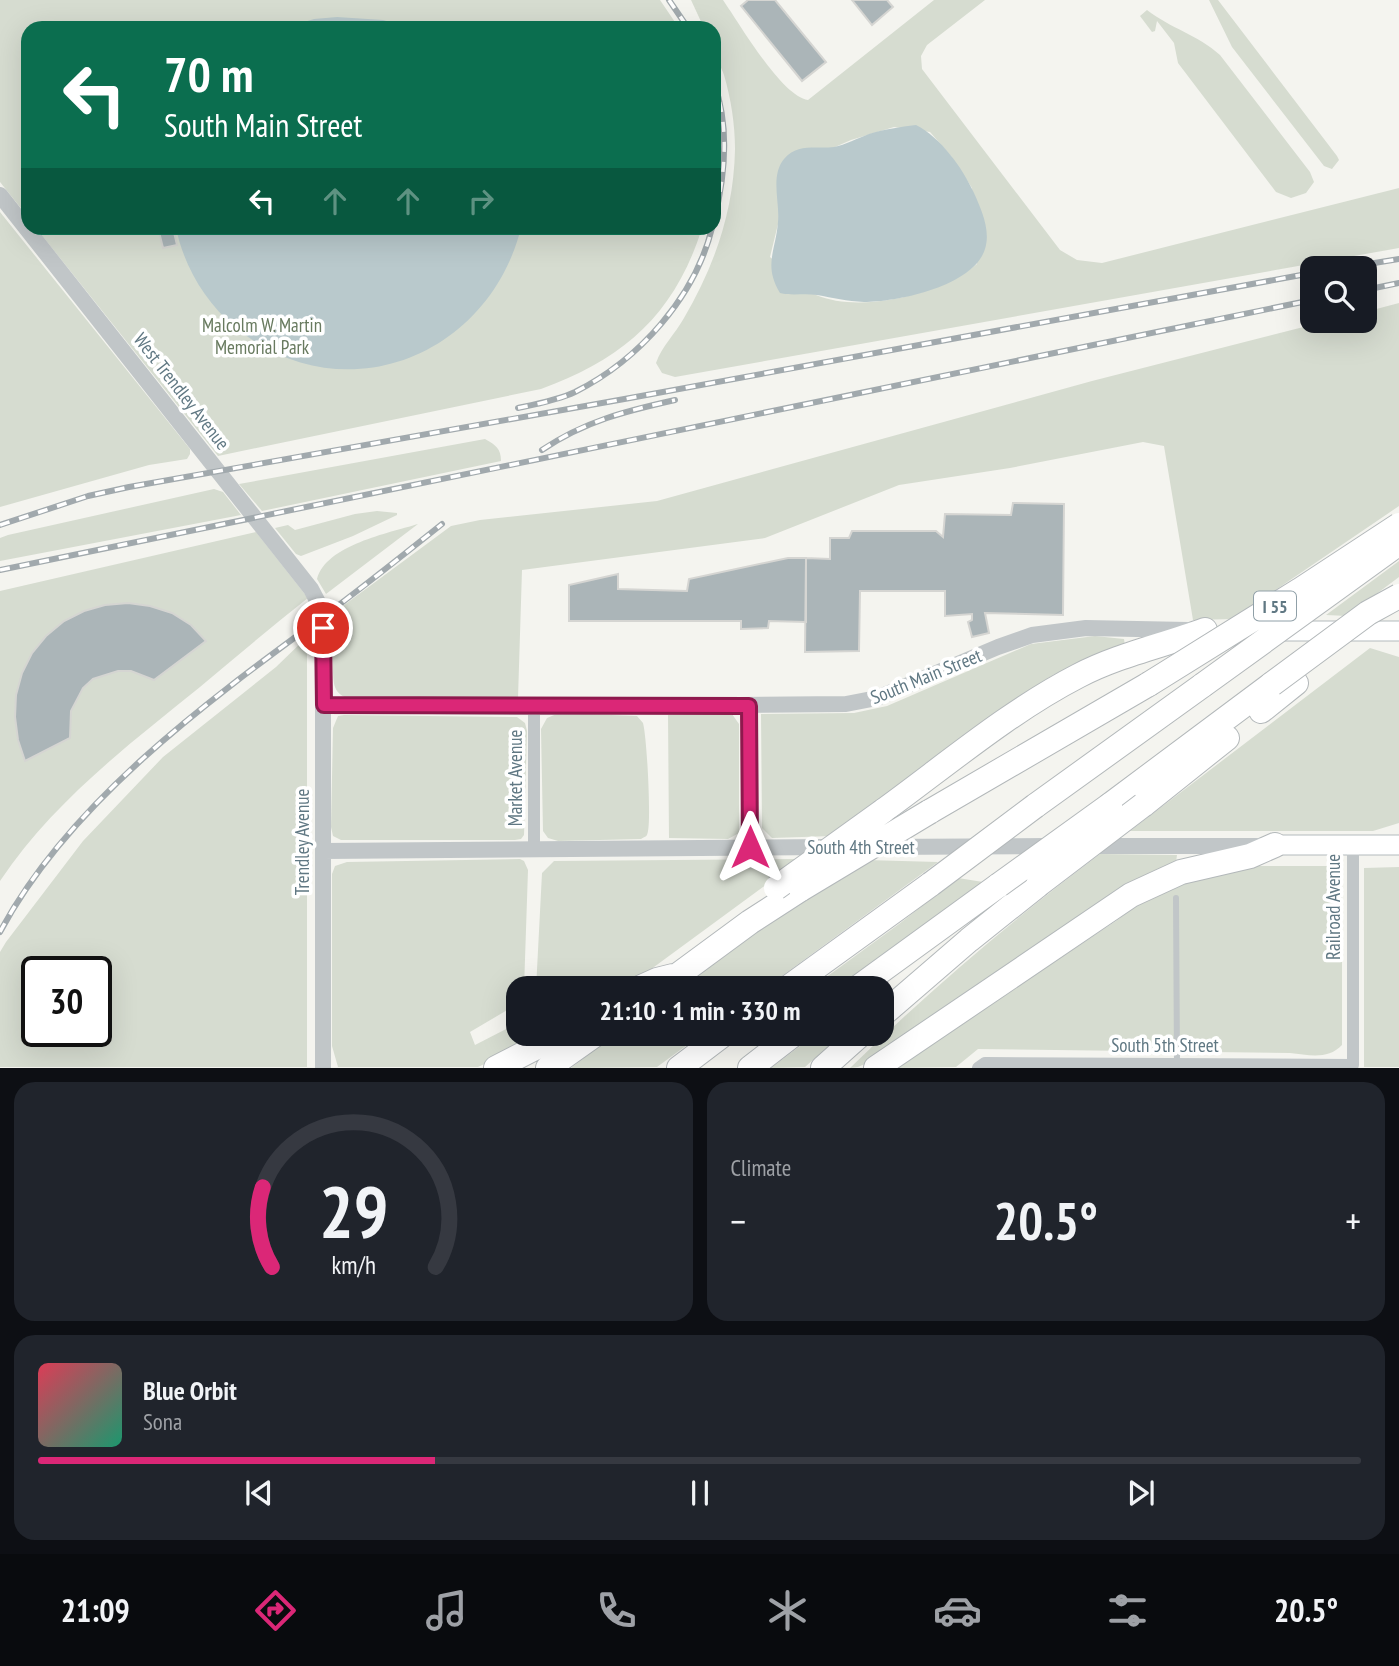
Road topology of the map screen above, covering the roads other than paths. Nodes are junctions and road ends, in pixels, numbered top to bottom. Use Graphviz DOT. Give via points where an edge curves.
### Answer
graph roads {
  1 [pos="0,194"];
  2 [pos="21,221"];
  3 [pos="32,235"];
  4 [pos="1399,525"];
  5 [pos="1399,544"];
  6 [pos="1399,596"];
  7 [pos="1399,603"];
  8 [pos="323,617"];
  9 [pos="1205,630"];
  10 [pos="1364,631"];
  11 [pos="1399,631"];
  12 [pos="1399,643"];
  13 [pos="1284,684"];
  14 [pos="324,705"];
  15 [pos="749,706"];
  16 [pos="534,707"];
  17 [pos="1399,838"];
  18 [pos="1275,845"];
  19 [pos="1353,845"];
  20 [pos="1379,845"];
  21 [pos="1399,845"];
  22 [pos="750,847"];
  23 [pos="534,849"];
  24 [pos="323,851"];
  25 [pos="789,888"];
  26 [pos="1176,898"];
  27 [pos="676,976"];
  28 [pos="804,976"];
  29 [pos="874,976"];
  30 [pos="894,1005"];
  31 [pos="539,1046"];
  32 [pos="579,1046"];
  33 [pos="708,1046"];
  34 [pos="778,1046"];
  35 [pos="848,1046"];
  36 [pos="1177,1064"];
  37 [pos="1353,1066"];
  38 [pos="323,1068"];
  39 [pos="496,1068"];
  40 [pos="548,1068"];
  41 [pos="679,1068"];
  42 [pos="750,1068"];
  43 [pos="823,1068"];
  44 [pos="876,1068"];
  45 [pos="978,1068"];
  1 -- 2 [label="street, West Trendley Avenue"];
  3 -- 8 [label="street, West Trendley Avenue" via="311,589"];
  4 -- 25 [label="highway, I 55, bridge" via="1149,684"];
  5 -- 28 [label="highway, I 55, bridge"];
  6 -- 13 [label="highway, bridge" via="1368,613"];
  7 -- 13 [label="highway"];
  8 -- 14 [label="street, Trendley Avenue"];
  9 -- 10 [label="main road, South Main Street"];
  9 -- 15 [label="street, South Main Street" via="1056,631 998,647 877,698 846,704"];
  9 -- 25 [label="highway, bridge" via="1129,654 1041,698 883,811"];
  10 -- 11 [label="main road, South Main Street"];
  10 -- 12 [label="main road"];
  13 -- 29 [label="highway, bridge"];
  13 -- 30 [label="highway, bridge" via="1143,805 969,940"];
  14 -- 16 [label="street, South Main Street"];
  14 -- 24 [label="street, Trendley Avenue"];
  15 -- 16 [label="street, South Main Street"];
  15 -- 22 [label="street"];
  16 -- 23 [label="street, Market Avenue"];
  17 -- 20 [label="main road"];
  18 -- 19 [label="main road, South 4th Street"];
  18 -- 22 [label="street, South 4th Street"];
  18 -- 44 [label="highway" via="1250,856 1181,872 1131,895"];
  19 -- 20 [label="main road, South 4th Street"];
  19 -- 37 [label="street, Railroad Avenue"];
  20 -- 21 [label="main road, South 4th Street"];
  22 -- 23 [label="street, South 4th Street"];
  23 -- 24 [label="street, South 4th Street"];
  24 -- 38 [label="street, Trendley Avenue"];
  25 -- 27 [label="highway, I 55"];
  26 -- 36 [label="lane"];
  31 -- 39 [label="highway"];
  32 -- 40 [label="highway"];
  33 -- 41 [label="highway"];
  34 -- 42 [label="highway"];
  35 -- 43 [label="highway"];
  36 -- 37 [label="street, South 5th Street"];
  36 -- 45 [label="street, South 5th Street" via="985,1063"];
}
